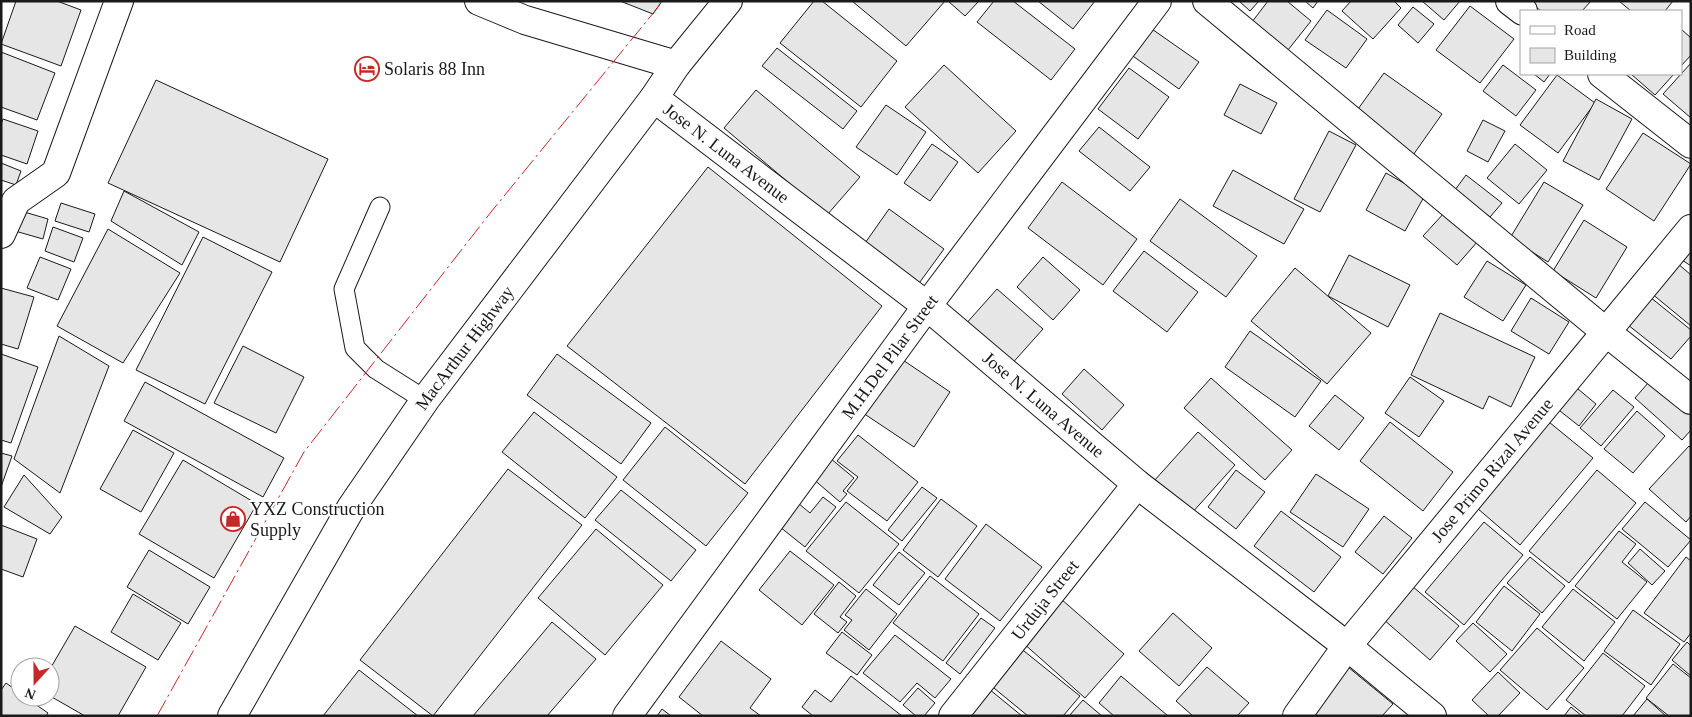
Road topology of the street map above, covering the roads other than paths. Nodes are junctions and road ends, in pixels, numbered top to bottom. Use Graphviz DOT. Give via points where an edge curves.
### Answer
graph roads {
  1 [pos="119,1"];
  2 [pos="479,1"];
  3 [pos="728,1"];
  4 [pos="1157,1"];
  5 [pos="1207,1"];
  6 [pos="1510,1"];
  7 [pos="1522,10"];
  8 [pos="676,65"];
  9 [pos="1603,75"];
  10 [pos="654,98"];
  11 [pos="1691,144"];
  12 [pos="380,207"];
  13 [pos="1691,229"];
  14 [pos="1,234"];
  15 [pos="927,306"];
  16 [pos="1606,332"];
  17 [pos="425,400"];
  18 [pos="1691,400"];
  19 [pos="1137,484"];
  20 [pos="1347,646"];
  21 [pos="232,716"];
  22 [pos="627,716"];
  23 [pos="953,716"];
  24 [pos="1297,716"];
  25 [pos="1432,716"];
  1 -- 14 [label="main road" via="56,173 16,201"];
  2 -- 8 [label="main road" via="525,20"];
  3 -- 8 [label="main road, MacArthur Highway"];
  4 -- 15 [label="main road, M.H.Del Pilar Street"];
  5 -- 16 [label="main road"];
  6 -- 7 [label="main road"];
  8 -- 10 [label="main road, MacArthur Highway"];
  9 -- 11 [label="main road"];
  10 -- 15 [label="main road, Jose N. Luna Avenue"];
  10 -- 17 [label="main road, MacArthur Highway"];
  12 -- 17 [label="lane" via="344,289 354,348 376,369"];
  13 -- 16 [label="main road, Jose Primo Rizal Avenue"];
  15 -- 19 [label="main road, Jose N. Luna Avenue"];
  15 -- 22 [label="main road, M.H.Del Pilar Street"];
  16 -- 18 [label="main road"];
  16 -- 20 [label="main road, Jose Primo Rizal Avenue"];
  17 -- 21 [label="main road, MacArthur Highway" via="351,508"];
  19 -- 20 [label="main road, Jose N. Luna Avenue"];
  19 -- 23 [label="main road, Urduja Street"];
  20 -- 24 [label="main road, Jose Primo Rizal Avenue"];
  20 -- 25 [label="main road, Jose N. Luna Avenue"];
}
